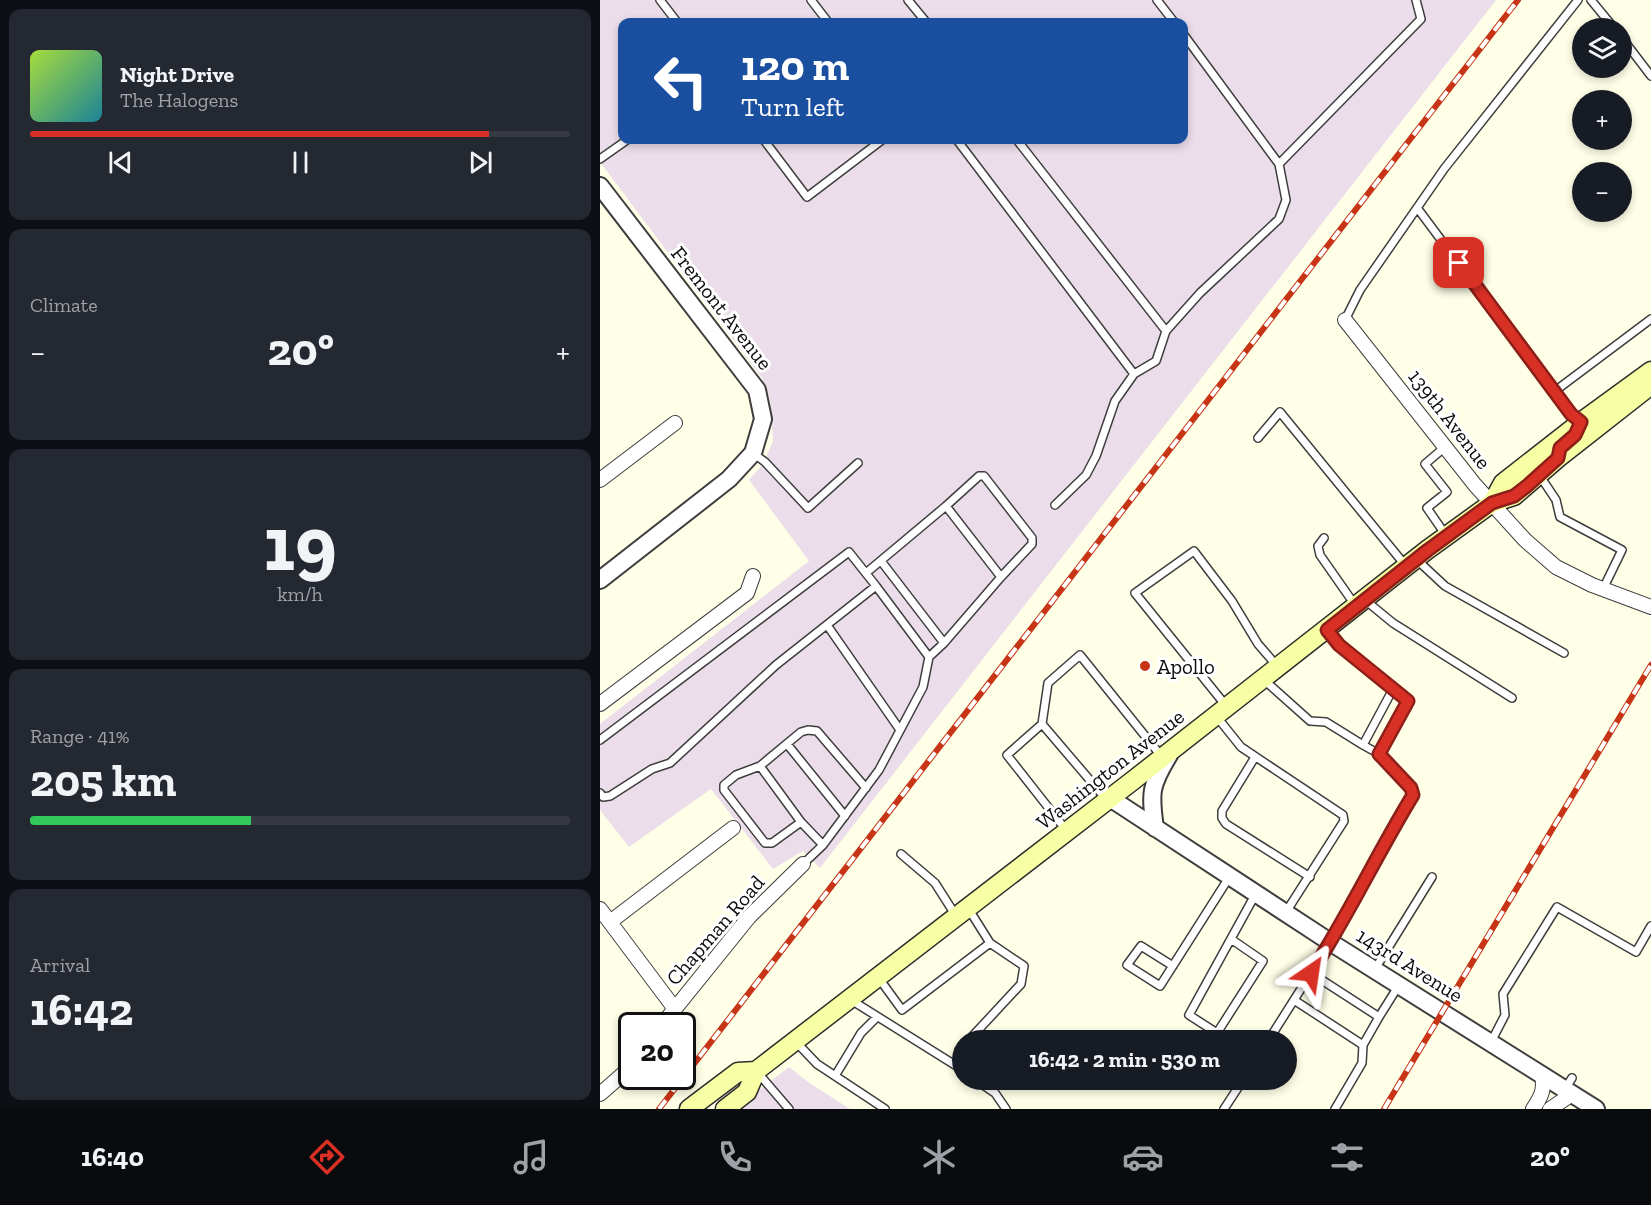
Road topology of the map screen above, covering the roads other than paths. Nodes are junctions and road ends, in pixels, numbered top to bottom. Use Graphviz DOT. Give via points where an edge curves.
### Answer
graph roads {
  1 [pos="660,0"];
  2 [pos="811,0"];
  3 [pos="908,0"];
  4 [pos="1157,0"];
  5 [pos="1416,0"];
  6 [pos="1578,0"];
  7 [pos="1592,0"];
  8 [pos="674,18"];
  9 [pos="825,18"];
  10 [pos="923,18"];
  11 [pos="1171,18"];
  12 [pos="1606,18"];
  13 [pos="1188,40"];
  14 [pos="1632,51"];
  15 [pos="1651,76"];
  16 [pos="621,144"];
  17 [pos="767,144"];
  18 [pos="877,144"];
  19 [pos="960,144"];
  20 [pos="1020,144"];
  21 [pos="600,159"];
  22 [pos="1279,164"];
  23 [pos="600,186"];
  24 [pos="1418,208"];
  25 [pos="1651,319"];
  26 [pos="1345,320"];
  27 [pos="1166,331"];
  28 [pos="1651,371"];
  29 [pos="1134,374"];
  30 [pos="1651,385"];
  31 [pos="1555,392"];
  32 [pos="1581,422"];
  33 [pos="675,423"];
  34 [pos="1258,438"];
  35 [pos="1445,447"];
  36 [pos="753,453"];
  37 [pos="1558,458"];
  38 [pos="858,463"];
  39 [pos="1540,476"];
  40 [pos="600,480"];
  41 [pos="1492,503"];
  42 [pos="1055,505"];
  43 [pos="946,506"];
  44 [pos="1446,537"];
  45 [pos="1324,538"];
  46 [pos="881,561"];
  47 [pos="1411,563"];
  48 [pos="866,573"];
  49 [pos="753,576"];
  50 [pos="1001,577"];
  51 [pos="600,580"];
  52 [pos="876,586"];
  53 [pos="1603,589"];
  54 [pos="1361,603"];
  55 [pos="1651,607"];
  56 [pos="827,625"];
  57 [pos="1327,630"];
  58 [pos="944,643"];
  59 [pos="1564,653"];
  60 [pos="928,657"];
  61 [pos="1278,667"];
  62 [pos="1263,679"];
  63 [pos="1393,689"];
  64 [pos="1512,698"];
  65 [pos="600,704"];
  66 [pos="1221,711"];
  67 [pos="1042,724"];
  68 [pos="900,730"];
  69 [pos="600,740"];
  70 [pos="786,744"];
  71 [pos="1363,745"];
  72 [pos="1168,752"];
  73 [pos="1379,754"];
  74 [pos="1255,757"];
  75 [pos="760,766"];
  76 [pos="866,788"];
  77 [pos="600,793"];
  78 [pos="1109,799"];
  79 [pos="844,816"];
  80 [pos="801,822"];
  81 [pos="733,828"];
  82 [pos="1155,828"];
  83 [pos="1068,831"];
  84 [pos="823,844"];
  85 [pos="901,854"];
  86 [pos="803,864"];
  87 [pos="1230,876"];
  88 [pos="1310,877"];
  89 [pos="1432,877"];
  90 [pos="1256,893"];
  91 [pos="600,909"];
  92 [pos="962,912"];
  93 [pos="1286,912"];
  94 [pos="610,922"];
  95 [pos="1651,926"];
  96 [pos="1231,939"];
  97 [pos="1330,942"];
  98 [pos="990,943"];
  99 [pos="1173,966"];
  100 [pos="1375,969"];
  101 [pos="1311,973"];
  102 [pos="878,977"];
  103 [pos="1399,985"];
  104 [pos="850,999"];
  105 [pos="1294,1000"];
  106 [pos="675,1009"];
  107 [pos="673,1012"];
  108 [pos="878,1017"];
  109 [pos="1379,1017"];
  110 [pos="978,1030"];
  111 [pos="1275,1030"];
  112 [pos="795,1041"];
  113 [pos="1491,1042"];
  114 [pos="1363,1045"];
  115 [pos="952,1063"];
  116 [pos="756,1071"];
  117 [pos="1542,1075"];
  118 [pos="835,1076"];
  119 [pos="618,1078"];
  120 [pos="1569,1087"];
  121 [pos="991,1090"];
  122 [pos="1236,1090"];
  123 [pos="600,1094"];
  124 [pos="1594,1105"];
  125 [pos="689,1109"];
  126 [pos="725,1109"];
  127 [pos="789,1109"];
  128 [pos="885,1109"];
  129 [pos="1006,1109"];
  130 [pos="1224,1109"];
  131 [pos="1335,1109"];
  132 [pos="1533,1109"];
  133 [pos="1550,1109"];
  1 -- 8 [label="lane"];
  2 -- 9 [label="lane"];
  3 -- 10 [label="lane"];
  4 -- 11 [label="lane"];
  5 -- 22 [label="lane" via="1421,19"];
  6 -- 24 [label="lane" via="1444,169"];
  7 -- 12 [label="lane"];
  13 -- 22 [label="lane"];
  14 -- 15 [label="lane"];
  16 -- 21 [label="lane"];
  17 -- 18 [label="lane" via="807,197"];
  19 -- 29 [label="lane"];
  20 -- 27 [label="lane"];
  22 -- 27 [label="lane" via="1286,200 1279,219 1200,293"];
  23 -- 36 [label="street, Fremont Avenue" via="757,390 763,419"];
  24 -- 26 [label="lane" via="1360,290"];
  24 -- 31 [label="lane"];
  25 -- 31 [label="lane"];
  26 -- 35 [label="street, 139th Avenue"];
  27 -- 29 [label="lane" via="1156,361"];
  28 -- 32 [label="main road, Washington Avenue"];
  29 -- 42 [label="lane" via="1115,401 1086,475"];
  30 -- 37 [label="main road, Washington Avenue"];
  31 -- 32 [label="lane"];
  32 -- 37 [label="lane" via="1575,435 1560,448"];
  32 -- 41 [label="main road, Washington Avenue" via="1503,483"];
  33 -- 40 [label="street"];
  34 -- 47 [label="lane" via="1280,412"];
  35 -- 41 [label="street, 139th Avenue"];
  35 -- 44 [label="lane" via="1425,464 1448,492 1427,508"];
  36 -- 38 [label="lane" via="808,508"];
  36 -- 51 [label="street, Fremont Avenue" via="729,479"];
  37 -- 39 [label="main road, Washington Avenue"];
  39 -- 41 [label="main road, Washington Avenue" via="1514,496"];
  39 -- 53 [label="lane" via="1556,500 1560,517 1622,550"];
  41 -- 44 [label="main road, Washington Avenue"];
  41 -- 53 [label="street, 139th Avenue" via="1556,567"];
  43 -- 46 [label="lane"];
  43 -- 50 [label="lane"];
  43 -- 50 [label="lane" via="979,476 984,476 1032,538 1032,544"];
  44 -- 47 [label="main road, Washington Avenue"];
  45 -- 54 [label="lane" via="1318,546 1320,555"];
  46 -- 48 [label="lane"];
  46 -- 58 [label="lane"];
  47 -- 54 [label="main road, Washington Avenue"];
  47 -- 59 [label="lane"];
  48 -- 52 [label="lane"];
  48 -- 69 [label="lane" via="849,552"];
  49 -- 65 [label="street" via="747,592"];
  50 -- 58 [label="lane"];
  52 -- 56 [label="lane"];
  52 -- 60 [label="lane"];
  53 -- 55 [label="street, 139th Avenue"];
  54 -- 57 [label="main road, Washington Avenue"];
  54 -- 64 [label="lane"];
  56 -- 68 [label="lane"];
  56 -- 77 [label="lane" via="776,665 670,763 651,770 610,796"];
  57 -- 61 [label="main road, Washington Avenue"];
  57 -- 63 [label="lane" via="1339,645"];
  58 -- 60 [label="lane"];
  60 -- 68 [label="lane" via="923,687"];
  61 -- 62 [label="main road, Washington Avenue"];
  61 -- 66 [label="lane" via="1194,551 1135,594"];
  62 -- 66 [label="main road, Washington Avenue"];
  62 -- 71 [label="lane" via="1310,721 1326,722"];
  63 -- 71 [label="lane"];
  63 -- 73 [label="lane" via="1408,701"];
  66 -- 72 [label="main road, Washington Avenue"];
  66 -- 74 [label="lane" via="1241,747"];
  67 -- 72 [label="lane" via="1048,683 1080,656"];
  67 -- 78 [label="lane"];
  67 -- 83 [label="lane" via="1007,755"];
  68 -- 76 [label="lane"];
  70 -- 75 [label="lane"];
  70 -- 76 [label="lane" via="801,732 817,731"];
  70 -- 79 [label="lane"];
  71 -- 73 [label="lane"];
  72 -- 78 [label="main road, Washington Avenue"];
  72 -- 82 [label="street" via="1155,776"];
  73 -- 97 [label="lane" via="1413,795"];
  74 -- 88 [label="lane" via="1222,811 1222,818"];
  74 -- 88 [label="lane" via="1343,815 1344,821"];
  75 -- 80 [label="lane"];
  75 -- 80 [label="lane" via="736,774 724,790 765,843 772,843"];
  76 -- 79 [label="lane"];
  78 -- 82 [label="street, 143rd Avenue"];
  78 -- 83 [label="main road, Washington Avenue"];
  79 -- 84 [label="lane"];
  80 -- 84 [label="lane"];
  81 -- 94 [label="street"];
  82 -- 87 [label="street, 143rd Avenue"];
  83 -- 92 [label="main road, Washington Avenue"];
  84 -- 86 [label="lane"];
  85 -- 92 [label="lane"];
  86 -- 106 [label="street, Chapman Road" via="749,917"];
  87 -- 90 [label="street, 143rd Avenue"];
  87 -- 99 [label="lane"];
  88 -- 93 [label="lane"];
  89 -- 100 [label="lane"];
  90 -- 93 [label="street, 143rd Avenue"];
  90 -- 96 [label="lane"];
  91 -- 94 [label="street"];
  92 -- 98 [label="lane"];
  92 -- 102 [label="main road, Washington Avenue"];
  93 -- 97 [label="street, 143rd Avenue"];
  94 -- 106 [label="street"];
  95 -- 113 [label="lane" via="1636,952 1557,907 1503,994 1505,1015"];
  96 -- 96 [label="lane" via="1189,1015 1217,1033 1263,961"];
  97 -- 100 [label="street, 143rd Avenue"];
  97 -- 101 [label="lane"];
  98 -- 102 [label="lane" via="902,1010"];
  98 -- 110 [label="lane" via="1024,966 1021,984"];
  99 -- 99 [label="lane" via="1160,986 1127,965 1141,946"];
  100 -- 103 [label="street, 143rd Avenue"];
  101 -- 105 [label="lane"];
  101 -- 109 [label="lane"];
  102 -- 104 [label="main road, Washington Avenue"];
  103 -- 109 [label="lane"];
  103 -- 113 [label="street, 143rd Avenue"];
  104 -- 108 [label="lane"];
  104 -- 112 [label="main road, Washington Avenue"];
  105 -- 111 [label="lane"];
  105 -- 114 [label="lane"];
  106 -- 107 [label="street, Chapman Road"];
  108 -- 115 [label="lane"];
  108 -- 118 [label="lane" via="861,1033"];
  109 -- 114 [label="lane"];
  112 -- 116 [label="main road, Washington Avenue"];
  112 -- 118 [label="lane"];
  113 -- 117 [label="street, 143rd Avenue"];
  114 -- 131 [label="lane" via="1362,1063"];
  116 -- 125 [label="main road, Washington Avenue" via="738,1072"];
  116 -- 126 [label="main road, Washington Avenue" via="747,1092"];
  116 -- 127 [label="lane"];
  117 -- 120 [label="street, 143rd Avenue"];
  117 -- 132 [label="street" via="1542,1094"];
  118 -- 128 [label="lane"];
  119 -- 123 [label="street"];
  120 -- 124 [label="street, 143rd Avenue"];
  120 -- 133 [label="street"];
  121 -- 129 [label="lane"];
  122 -- 130 [label="lane"];
}
